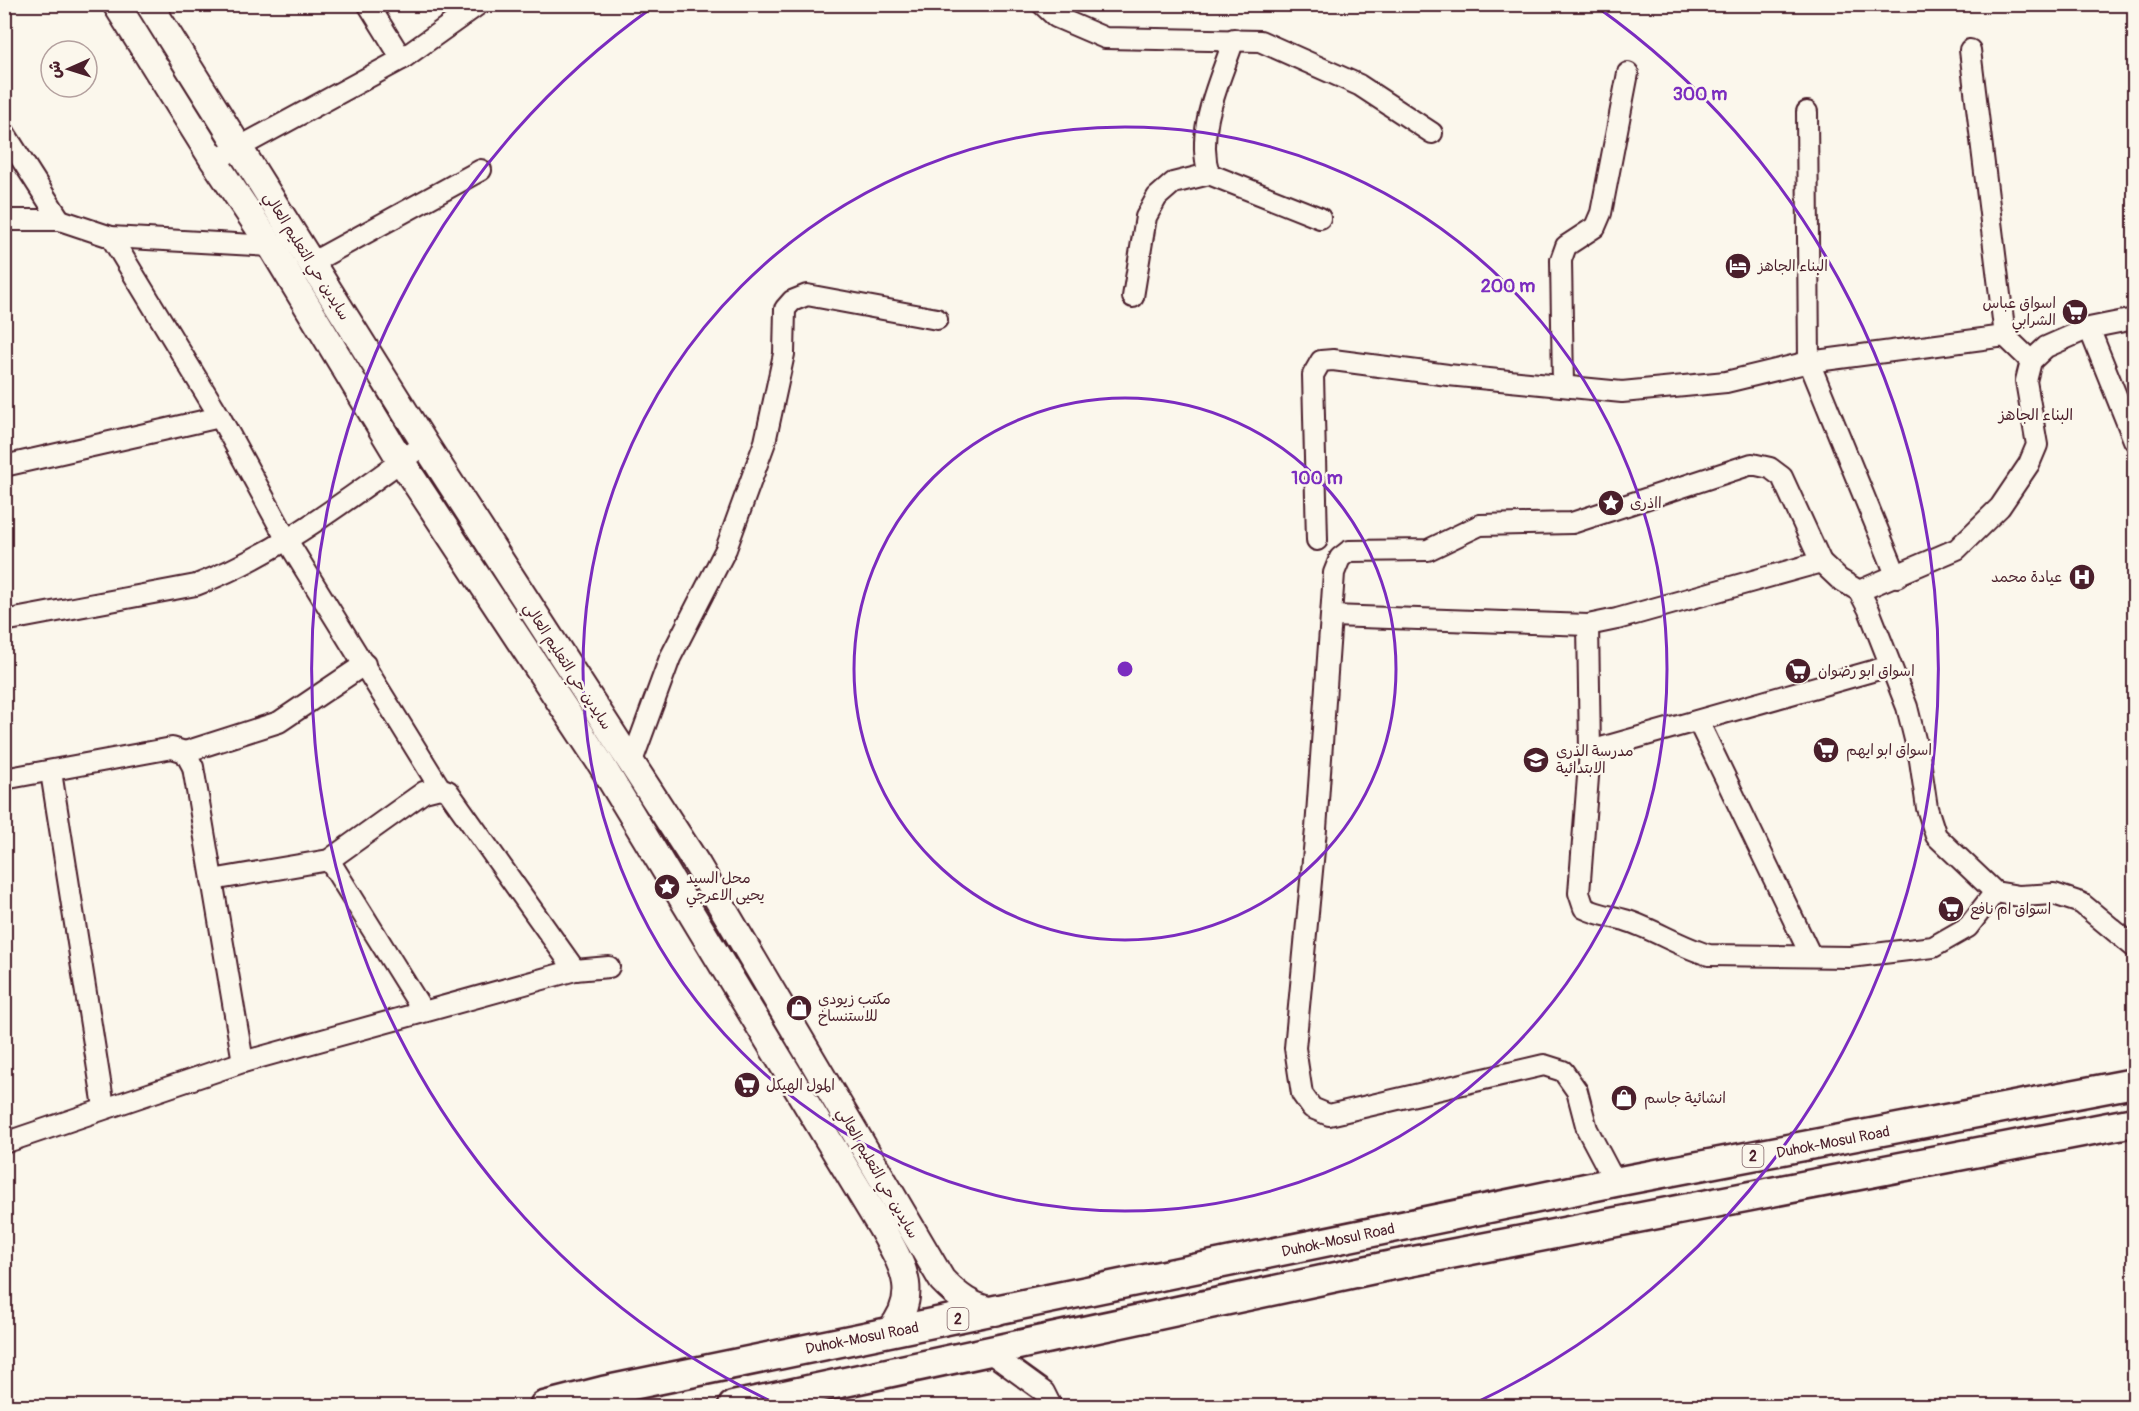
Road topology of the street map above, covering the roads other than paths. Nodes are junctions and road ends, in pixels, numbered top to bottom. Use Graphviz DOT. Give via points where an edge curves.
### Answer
graph roads {
  1 [pos="116,4"];
  2 [pos="149,4"];
  3 [pos="368,4"];
  4 [pos="479,4"];
  5 [pos="1042,4"];
  6 [pos="1234,39"];
  7 [pos="1970,50"];
  8 [pos="402,59"];
  9 [pos="1628,73"];
  10 [pos="1808,112"];
  11 [pos="4,132"];
  12 [pos="1432,133"];
  13 [pos="239,148"];
  14 [pos="214,161"];
  15 [pos="481,170"];
  16 [pos="1209,174"];
  17 [pos="1320,218"];
  18 [pos="4,220"];
  19 [pos="60,220"];
  20 [pos="111,237"];
  21 [pos="271,246"];
  22 [pos="311,263"];
  23 [pos="1133,297"];
  24 [pos="937,319"];
  25 [pos="2134,320"];
  26 [pos="2089,328"];
  27 [pos="2005,336"];
  28 [pos="2031,361"];
  29 [pos="1809,362"];
  30 [pos="1563,386"];
  31 [pos="220,417"];
  32 [pos="2134,440"];
  33 [pos="425,444"];
  34 [pos="401,461"];
  35 [pos="4,466"];
  36 [pos="1317,540"];
  37 [pos="288,542"];
  38 [pos="1821,562"];
  39 [pos="1898,577"];
  40 [pos="1859,591"];
  41 [pos="1332,616"];
  42 [pos="4,621"];
  43 [pos="1588,625"];
  44 [pos="365,664"];
  45 [pos="1890,666"];
  46 [pos="1698,721"];
  47 [pos="1590,751"];
  48 [pos="185,752"];
  49 [pos="631,764"];
  50 [pos="51,772"];
  51 [pos="4,779"];
  52 [pos="440,788"];
  53 [pos="329,860"];
  54 [pos="212,880"];
  55 [pos="1995,892"];
  56 [pos="2134,947"];
  57 [pos="1811,956"];
  58 [pos="609,967"];
  59 [pos="574,970"];
  60 [pos="423,1011"];
  61 [pos="243,1062"];
  62 [pos="2134,1083"];
  63 [pos="104,1107"];
  64 [pos="2134,1122"];
  65 [pos="4,1143"];
  66 [pos="1615,1182"];
  67 [pos="996,1312"];
  68 [pos="889,1332"];
  69 [pos="989,1352"];
  70 [pos="544,1407"];
  71 [pos="733,1407"];
  72 [pos="1051,1407"];
  1 -- 14 [label="main road, سايدين حي التعليم العالي"];
  2 -- 13 [label="main road, سايدين حي التعليم العالي"];
  3 -- 8 [label="street"];
  4 -- 8 [label="street"];
  5 -- 6 [label="street" via="1056,17 1105,38"];
  6 -- 12 [label="street" via="1260,41 1349,80"];
  6 -- 16 [label="street" via="1207,122 1204,143"];
  7 -- 27 [label="street"];
  8 -- 13 [label="street"];
  9 -- 30 [label="street" via="1601,213 1595,227 1566,246 1561,260"];
  10 -- 29 [label="street"];
  11 -- 19 [label="street"];
  13 -- 14 [label="street"];
  13 -- 22 [label="main road, سايدين حي التعليم العالي"];
  14 -- 21 [label="main road, سايدين حي التعليم العالي"];
  15 -- 22 [label="street"];
  16 -- 17 [label="street"];
  16 -- 23 [label="street" via="1173,183 1157,197 1146,218"];
  18 -- 19 [label="street"];
  19 -- 20 [label="street"];
  20 -- 21 [label="street"];
  20 -- 31 [label="street"];
  21 -- 34 [label="main road, سايدين حي التعليم العالي"];
  22 -- 33 [label="main road, سايدين حي التعليم العالي"];
  24 -- 49 [label="street" via="807,295 785,309 784,354 765,442 726,549 670,658"];
  25 -- 26 [label="street"];
  26 -- 28 [label="street" via="2046,347"];
  26 -- 32 [label="street"];
  27 -- 28 [label="street"];
  27 -- 29 [label="street"];
  28 -- 39 [label="street" via="2026,381 2037,445 2029,464 2000,507 1958,549"];
  29 -- 30 [label="street" via="1726,382 1622,392"];
  29 -- 39 [label="street"];
  30 -- 36 [label="street" via="1321,361 1313,375"];
  31 -- 35 [label="street"];
  31 -- 37 [label="street"];
  33 -- 34 [label="street"];
  33 -- 49 [label="main road, سايدين حي التعليم العالي"];
  34 -- 37 [label="street"];
  34 -- 68 [label="main road, سايدين حي التعليم العالي" via="601,764 881,1227 901,1265 907,1293 902,1314"];
  37 -- 42 [label="street" via="196,585"];
  37 -- 44 [label="street"];
  38 -- 40 [label="street"];
  38 -- 41 [label="street" via="1782,477 1770,468 1752,464 1572,523 1480,525 1428,550 1349,551 1340,558 1334,573"];
  38 -- 43 [label="street"];
  39 -- 40 [label="street"];
  40 -- 45 [label="street"];
  41 -- 43 [label="street"];
  41 -- 66 [label="street" via="1295,1048 1302,1094 1312,1108 1329,1115 1544,1065 1563,1071 1577,1091 1587,1129"];
  43 -- 47 [label="street"];
  44 -- 48 [label="street" via="279,722"];
  44 -- 52 [label="street"];
  45 -- 46 [label="street"];
  45 -- 55 [label="street" via="1907,707 1936,836"];
  46 -- 47 [label="street"];
  46 -- 57 [label="street"];
  47 -- 57 [label="street" via="1579,893 1584,908 1625,920 1710,955"];
  48 -- 50 [label="street" via="172,748"];
  48 -- 54 [label="street" via="193,767"];
  49 -- 67 [label="main road, سايدين حي التعليم العالي" via="710,886 942,1280 957,1296"];
  50 -- 51 [label="street"];
  50 -- 63 [label="street"];
  52 -- 53 [label="street" via="424,792"];
  52 -- 59 [label="street" via="448,791"];
  53 -- 54 [label="street"];
  53 -- 60 [label="street"];
  54 -- 61 [label="street"];
  55 -- 56 [label="street" via="2019,896 2054,894 2081,903"];
  55 -- 57 [label="street" via="1968,927 1933,947 1850,957"];
  58 -- 59 [label="street"];
  59 -- 60 [label="street"];
  60 -- 61 [label="street"];
  61 -- 63 [label="street"];
  62 -- 66 [label="highway, Duhok-Mosul Road / 2"];
  63 -- 65 [label="street"];
  64 -- 69 [label="highway" via="1383,1267"];
  66 -- 67 [label="highway, Duhok-Mosul Road / 2"];
  67 -- 68 [label="highway, Duhok-Mosul Road / 2"];
  68 -- 70 [label="highway, Duhok-Mosul Road / 2" via="603,1391"];
  69 -- 71 [label="highway"];
  69 -- 72 [label="street" via="1044,1392"];
}
